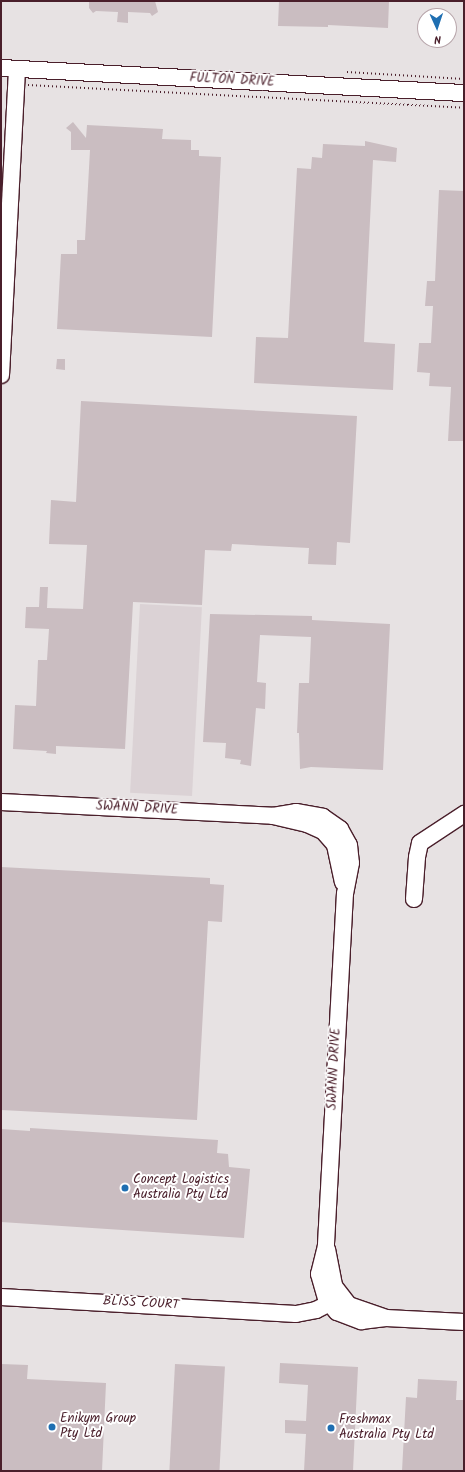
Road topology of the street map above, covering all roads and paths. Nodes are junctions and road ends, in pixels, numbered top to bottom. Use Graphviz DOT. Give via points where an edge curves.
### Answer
graph roads {
  1 [pos="1,68"];
  2 [pos="17,77"];
  3 [pos="464,93"];
  4 [pos="464,108"];
  5 [pos="1,375"];
  6 [pos="1,802"];
  7 [pos="464,814"];
  8 [pos="414,899"];
  9 [pos="332,1295"];
  10 [pos="1,1297"];
  11 [pos="464,1322"];
  1 -- 2 [label="street, FULTON DRIVE"];
  2 -- 3 [label="street, FULTON DRIVE"];
  2 -- 4 [label="path"];
  2 -- 5 [label="street"];
  6 -- 9 [label="street, SWANN DRIVE" via="273,816 296,812 312,813 331,820 340,828 347,839 351,855 351,872 345,893 326,1246 319,1274"];
  7 -- 8 [label="street" via="420,843 416,857"];
  9 -- 10 [label="street, BLISS COURT" via="301,1314"];
  9 -- 11 [label="street" via="354,1308 386,1318"];
}
